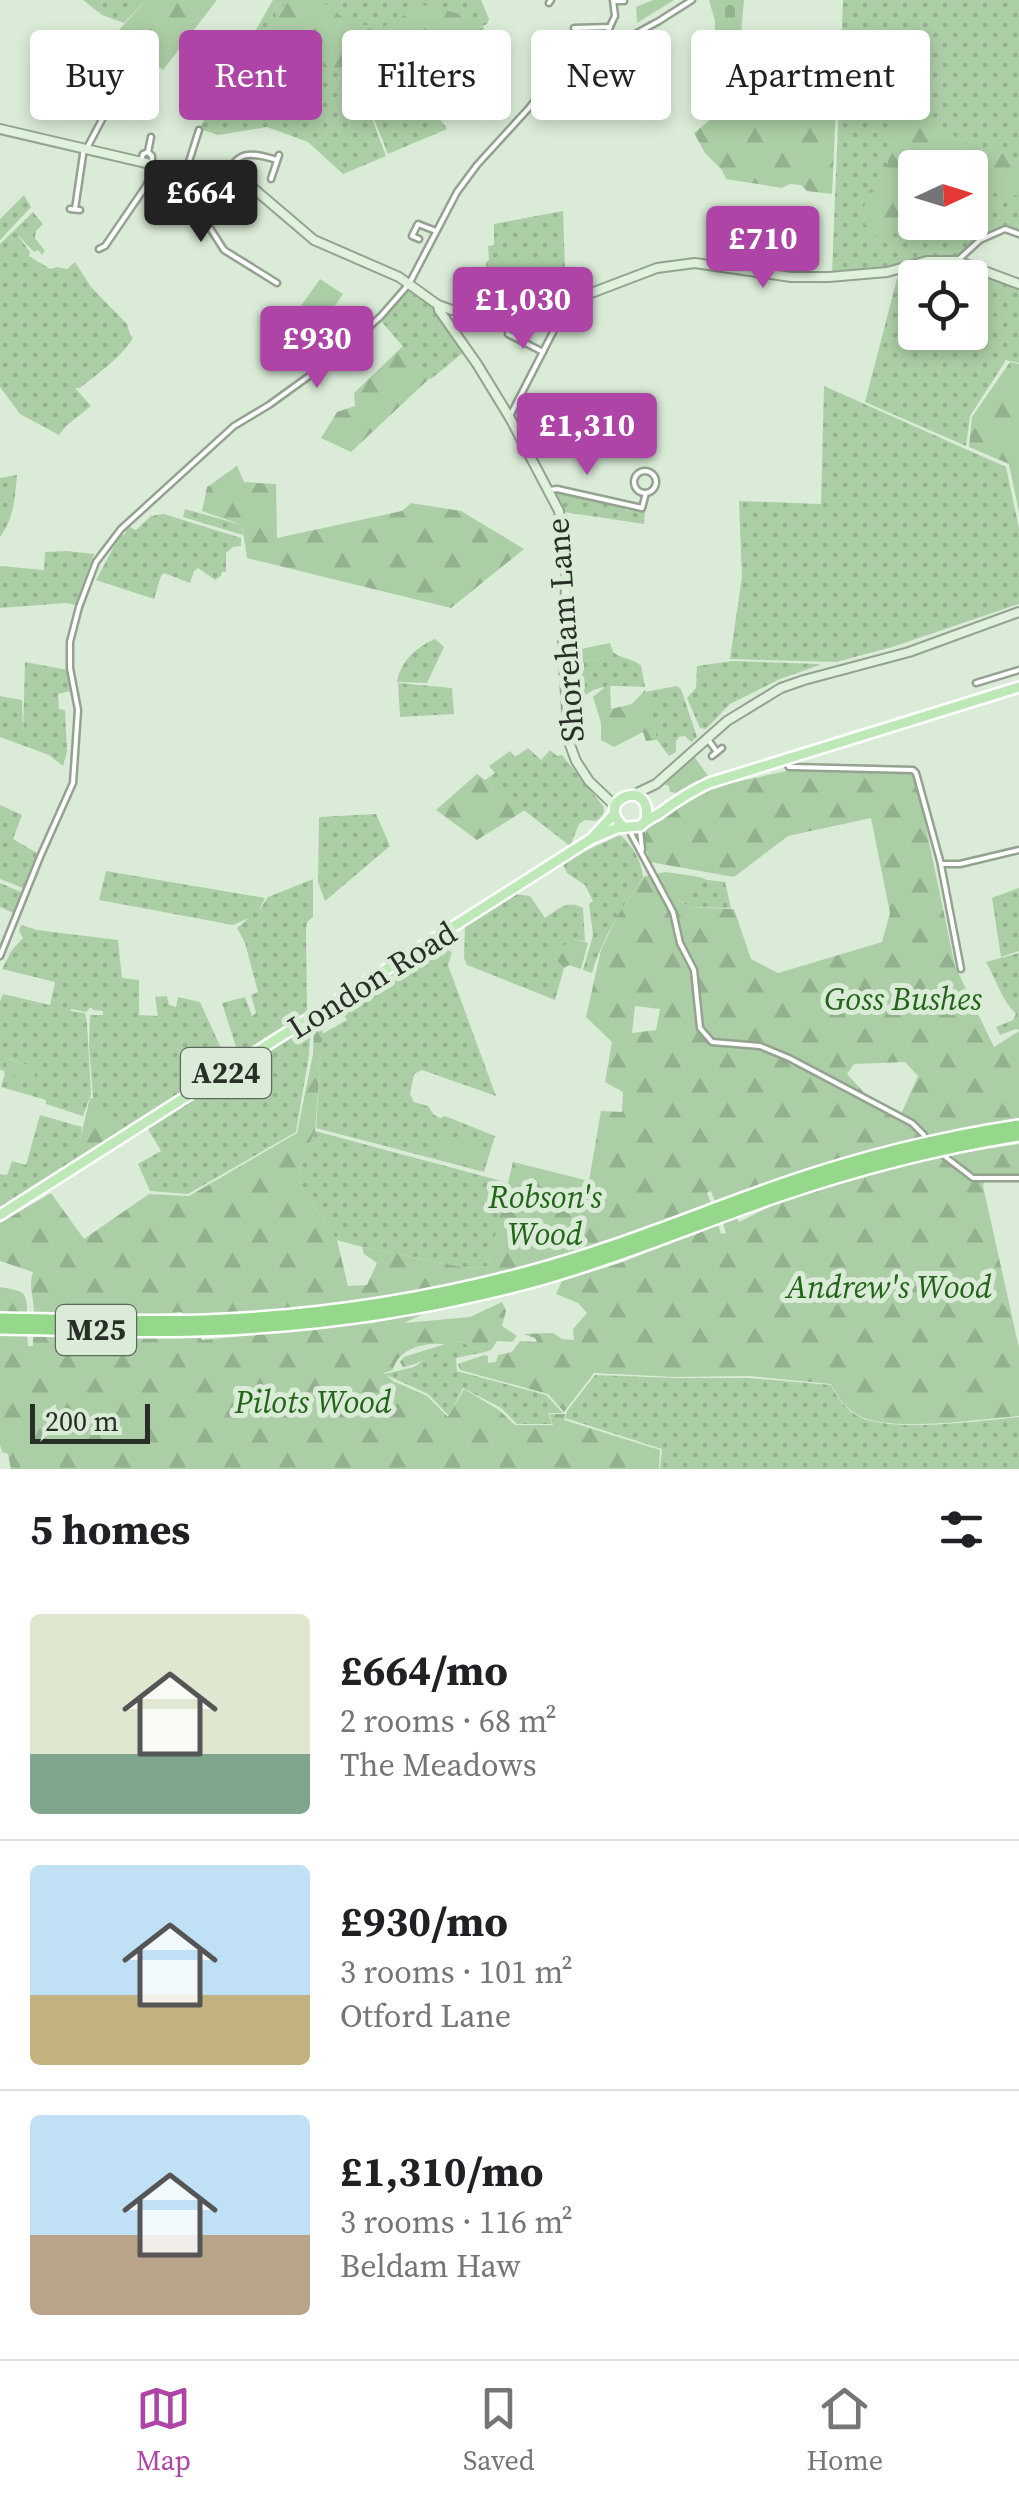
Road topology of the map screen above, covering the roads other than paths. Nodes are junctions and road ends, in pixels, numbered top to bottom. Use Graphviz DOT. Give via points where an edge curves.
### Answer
graph roads {
  1 [pos="692,0"];
  2 [pos="614,1"];
  3 [pos="624,1"];
  4 [pos="610,27"];
  5 [pos="574,28"];
  6 [pos="608,30"];
  7 [pos="642,30"];
  8 [pos="531,105"];
  9 [pos="102,120"];
  10 [pos="0,129"];
  11 [pos="199,130"];
  12 [pos="152,137"];
  13 [pos="85,148"];
  14 [pos="145,156"];
  15 [pos="154,163"];
  16 [pos="186,171"];
  17 [pos="270,179"];
  18 [pos="227,180"];
  19 [pos="75,209"];
  20 [pos="420,215"];
  21 [pos="418,224"];
  22 [pos="436,231"];
  23 [pos="1019,234"];
  24 [pos="419,238"];
  25 [pos="99,248"];
  26 [pos="958,260"];
  27 [pos="898,269"];
  28 [pos="988,272"];
  29 [pos="275,280"];
  30 [pos="409,284"];
  31 [pos="1019,284"];
  32 [pos="568,302"];
  33 [pos="438,305"];
  34 [pos="508,334"];
  35 [pos="543,352"];
  36 [pos="510,418"];
  37 [pos="549,490"];
  38 [pos="646,493"];
  39 [pos="1019,612"];
  40 [pos="1019,670"];
  41 [pos="976,683"];
  42 [pos="1019,687"];
  43 [pos="707,738"];
  44 [pos="717,752"];
  45 [pos="785,760"];
  46 [pos="654,786"];
  47 [pos="633,795"];
  48 [pos="605,797"];
  49 [pos="621,798"];
  50 [pos="672,802"];
  51 [pos="645,803"];
  52 [pos="614,812"];
  53 [pos="643,823"];
  54 [pos="626,828"];
  55 [pos="592,839"];
  56 [pos="1019,850"];
  57 [pos="643,854"];
  58 [pos="941,864"];
  59 [pos="0,956"];
  60 [pos="961,968"];
  61 [pos="1019,1126"];
  62 [pos="924,1135"];
  63 [pos="1019,1136"];
  64 [pos="942,1156"];
  65 [pos="1019,1178"];
  66 [pos="0,1215"];
  67 [pos="0,1319"];
  68 [pos="0,1328"];
  1 -- 7 [label="street"];
  2 -- 3 [label="street"];
  2 -- 4 [label="street"];
  4 -- 5 [label="street"];
  4 -- 6 [label="street"];
  8 -- 22 [label="street" via="467,178"];
  9 -- 13 [label="street"];
  10 -- 13 [label="street"];
  11 -- 16 [label="street"];
  12 -- 14 [label="street"];
  13 -- 14 [label="street"];
  13 -- 19 [label="street"];
  14 -- 15 [label="street"];
  15 -- 16 [label="street"];
  15 -- 25 [label="street" via="136,202"];
  16 -- 18 [label="street"];
  17 -- 18 [label="street" via="278,158 246,154"];
  18 -- 29 [label="street" via="199,211 224,250"];
  18 -- 30 [label="street" via="260,192 314,240"];
  20 -- 21 [label="street"];
  21 -- 22 [label="street"];
  21 -- 24 [label="street" via="412,236"];
  22 -- 30 [label="street"];
  23 -- 26 [label="street" via="1005,229"];
  27 -- 32 [label="street" via="791,278 695,263 657,268"];
  28 -- 31 [label="street"];
  30 -- 33 [label="street"];
  30 -- 59 [label="street" via="341,353 234,426 121,529 96,562 70,642 78,710 73,783"];
  32 -- 33 [label="street" via="461,310"];
  32 -- 35 [label="street"];
  33 -- 36 [label="street, Shoreham Lane"];
  34 -- 35 [label="street"];
  35 -- 36 [label="street"];
  36 -- 37 [label="street, Shoreham Lane"];
  37 -- 38 [label="street" via="642,508"];
  37 -- 48 [label="street, Shoreham Lane" via="559,511 566,566 569,742 588,782"];
  38 -- 38 [label="street" via="654,491 656,476 639,472 634,487"];
  39 -- 43 [label="street" via="792,684 748,706"];
  40 -- 41 [label="street"];
  42 -- 45 [label="main road"];
  43 -- 44 [label="street"];
  43 -- 46 [label="street"];
  45 -- 50 [label="main road"];
  45 -- 58 [label="street" via="792,768 913,770"];
  46 -- 47 [label="street"];
  46 -- 51 [label="street"];
  47 -- 49 [label="main road"];
  47 -- 51 [label="main road"];
  48 -- 49 [label="street"];
  48 -- 52 [label="street, Shoreham Lane"];
  49 -- 52 [label="main road"];
  50 -- 51 [label="main road"];
  50 -- 53 [label="main road"];
  51 -- 53 [label="main road"];
  52 -- 54 [label="main road"];
  52 -- 55 [label="main road, London Road / A224"];
  53 -- 54 [label="main road"];
  53 -- 57 [label="street"];
  54 -- 55 [label="main road, London Road / A224"];
  54 -- 57 [label="street"];
  55 -- 66 [label="main road, London Road / A224"];
  56 -- 58 [label="street"];
  57 -- 62 [label="street" via="694,970 704,1034 712,1042 760,1046 790,1058"];
  58 -- 60 [label="street"];
  61 -- 67 [label="highway, M25" via="847,1164 578,1258 412,1299 220,1320"];
  63 -- 68 [label="highway, M25" via="857,1171 592,1264 426,1306 235,1329"];
  64 -- 65 [label="street" via="973,1178"];
}
